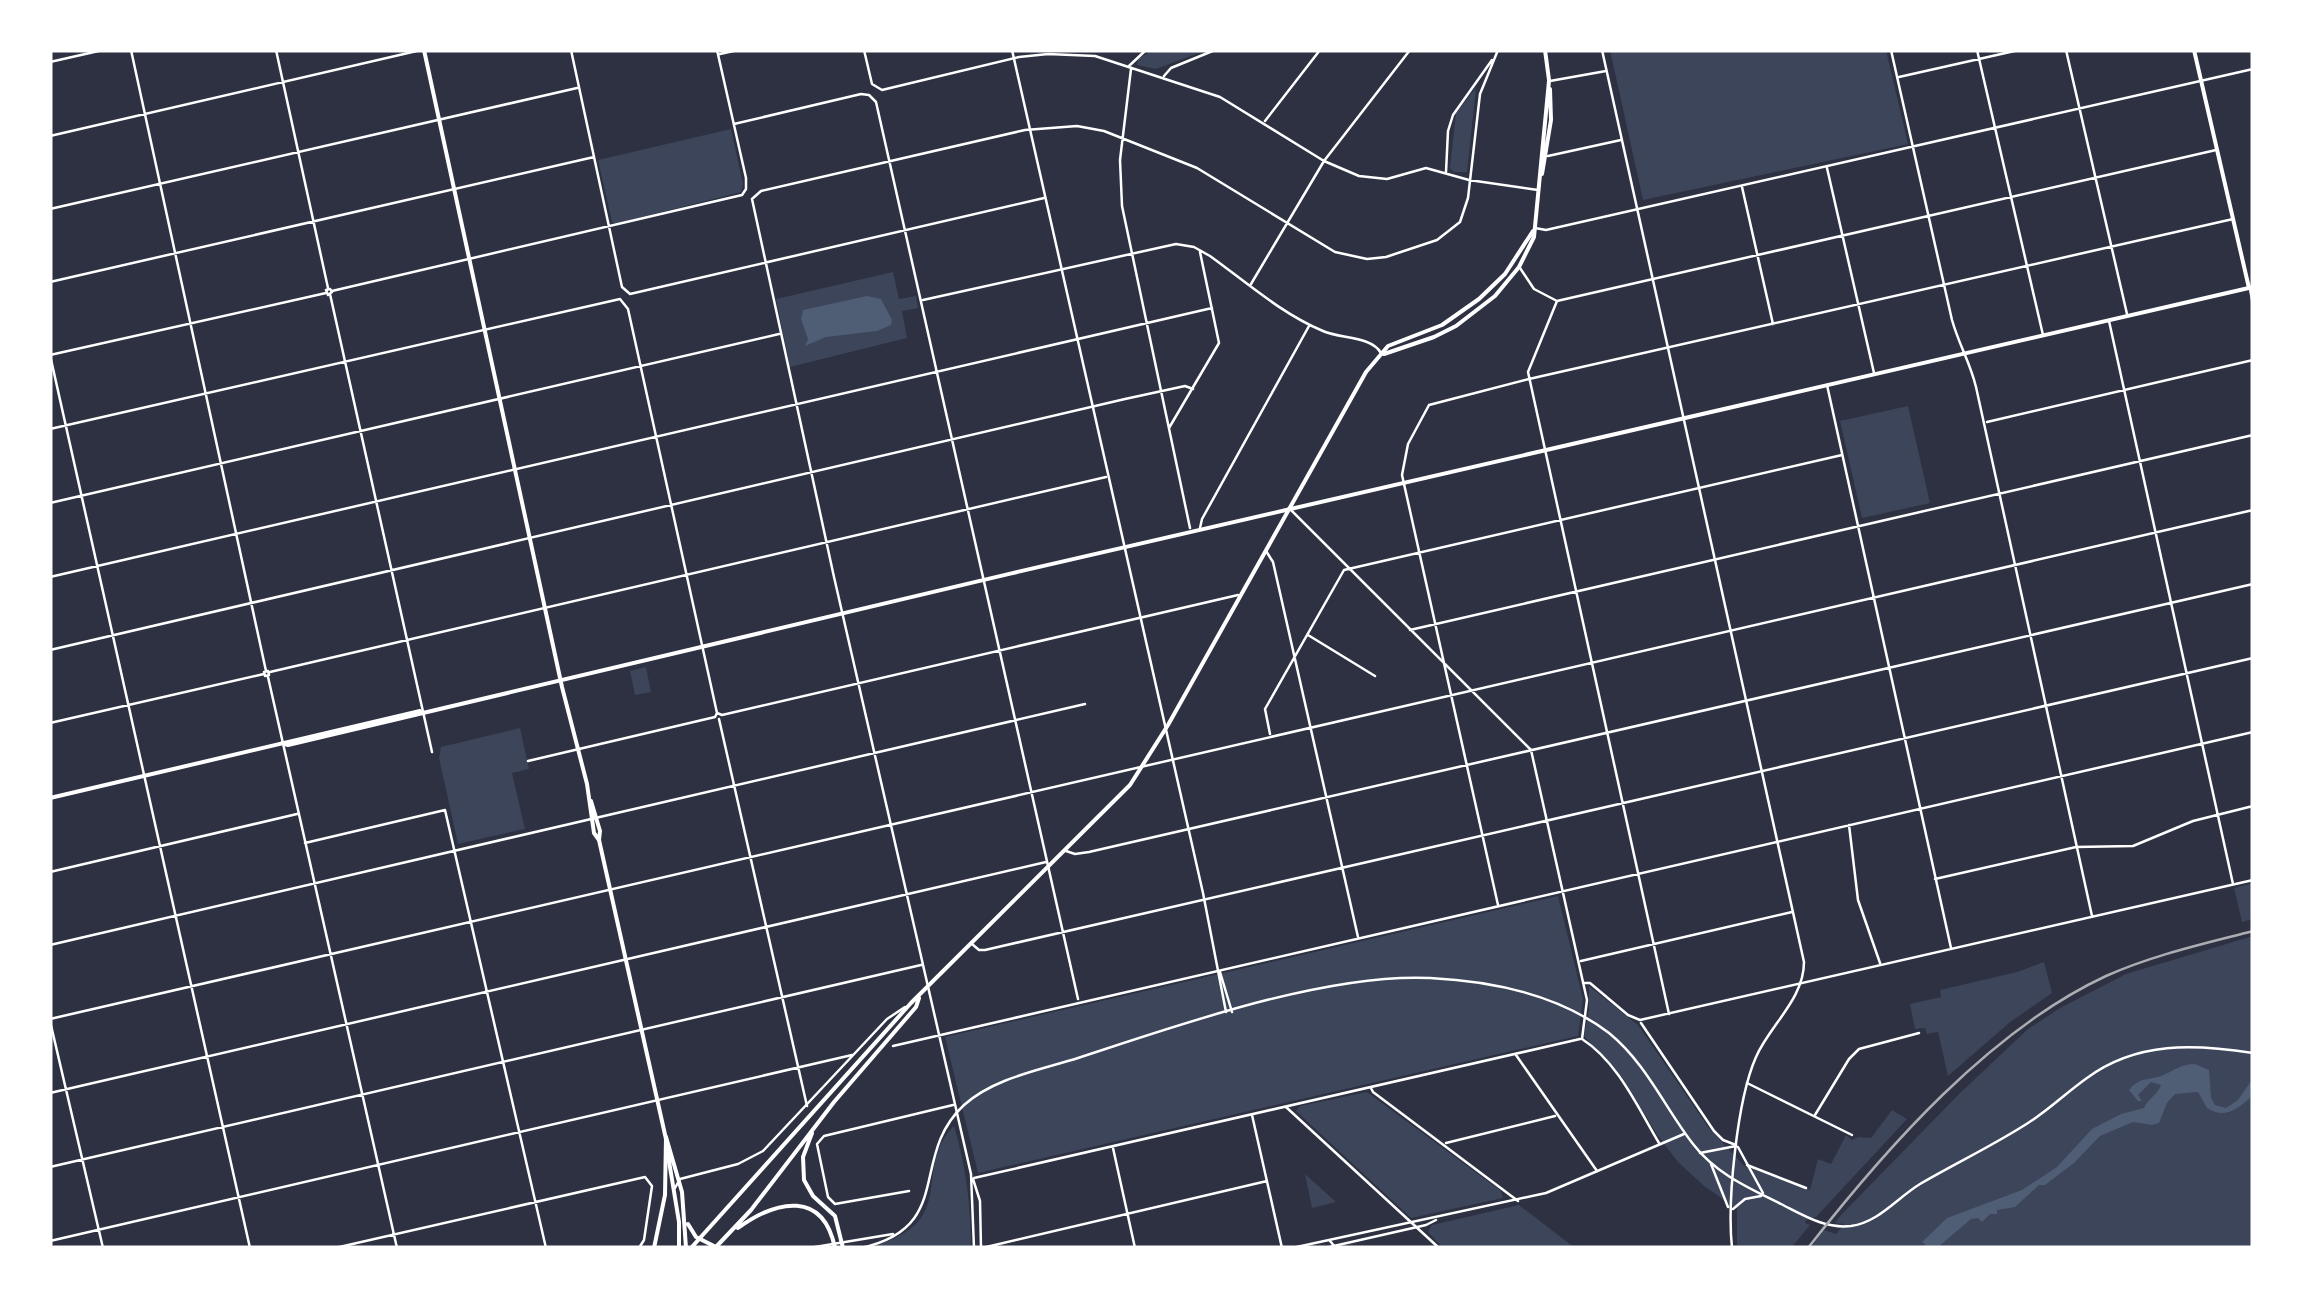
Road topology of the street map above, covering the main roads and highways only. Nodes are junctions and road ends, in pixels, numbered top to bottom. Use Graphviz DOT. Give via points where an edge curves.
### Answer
graph roads {
  1 [pos="423,50"];
  2 [pos="1545,50"];
  3 [pos="2194,50"];
  4 [pos="1549,82"];
  5 [pos="1541,177"];
  6 [pos="1533,229"];
  7 [pos="2251,287"];
  8 [pos="1382,354"];
  9 [pos="1289,508"];
  10 [pos="560,678"];
  11 [pos="50,798"];
  12 [pos="919,998"];
  13 [pos="816,1125"];
  14 [pos="666,1137"];
  15 [pos="686,1220"];
  16 [pos="727,1236"];
  17 [pos="835,1246"];
  18 [pos="843,1246"];
  19 [pos="654,1248"];
  20 [pos="685,1248"];
  21 [pos="716,1248"];
  1 -- 10 [label="main road"];
  2 -- 4 [label="main road"];
  3 -- 7 [label="main road"];
  4 -- 5 [label="main road"];
  4 -- 5 [label="main road" via="1548,156"];
  5 -- 6 [label="main road"];
  6 -- 8 [label="main road" via="1480,299"];
  6 -- 8 [label="main road" via="1519,267 1495,296 1456,326"];
  7 -- 9 [label="main road"];
  8 -- 9 [label="main road"];
  9 -- 10 [label="main road"];
  9 -- 12 [label="main road" via="1124,793"];
  10 -- 11 [label="main road"];
  10 -- 14 [label="main road"];
  12 -- 13 [label="main road"];
  12 -- 20 [label="main road" via="712,1228"];
  13 -- 16 [label="main road"];
  13 -- 18 [label="main road" via="802,1170 810,1193 834,1216"];
  14 -- 15 [label="main road"];
  14 -- 19 [label="main road" via="666,1188"];
  14 -- 20 [label="main road"];
  15 -- 20 [label="main road"];
  15 -- 21 [label="main road" via="696,1237"];
  16 -- 17 [label="main road" via="757,1216 799,1205 824,1216"];
  16 -- 21 [label="main road"];
}
